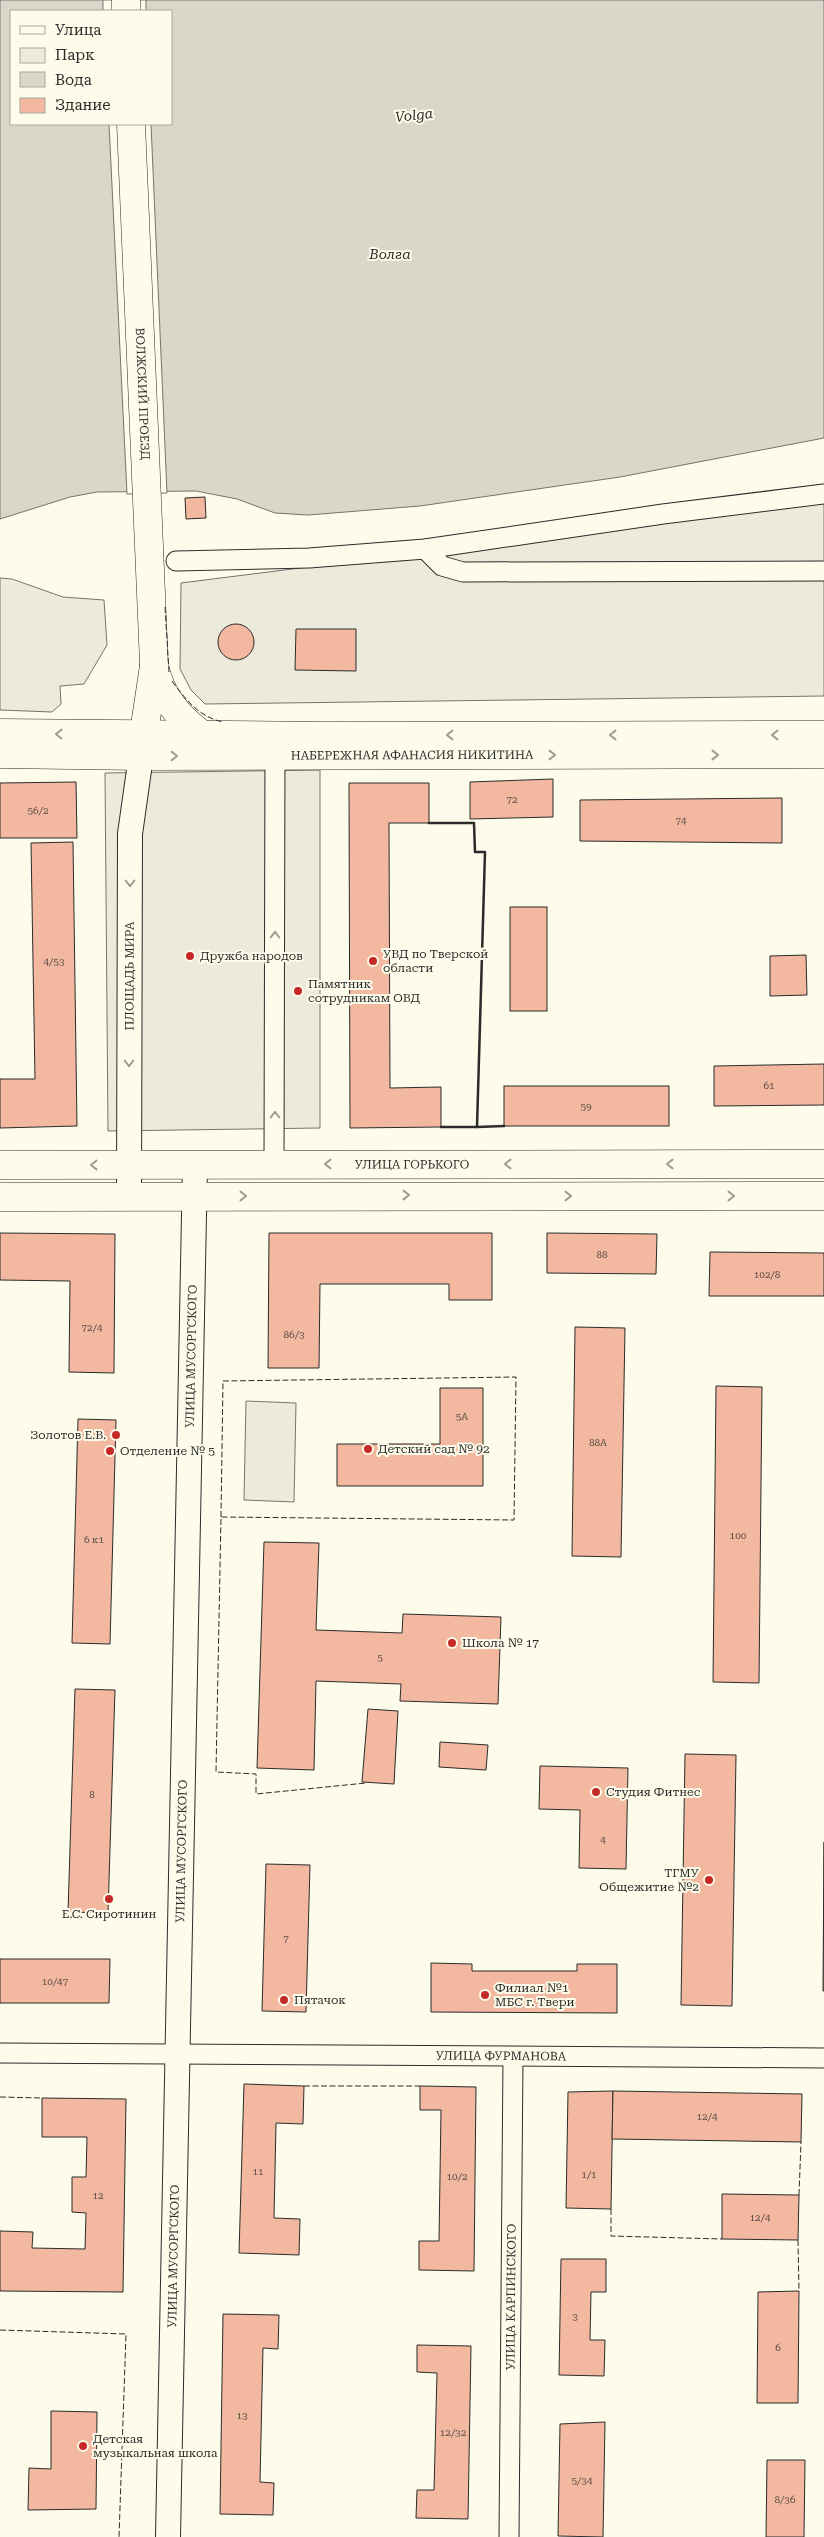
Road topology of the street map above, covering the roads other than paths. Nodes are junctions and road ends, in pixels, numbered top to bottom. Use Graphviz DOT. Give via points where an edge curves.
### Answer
graph roads {
  1 [pos="131,125"];
  2 [pos="824,494"];
  3 [pos="425,550"];
  4 [pos="176,561"];
  5 [pos="824,571"];
  6 [pos="154,664"];
  7 [pos="0,733"];
  8 [pos="99,735"];
  9 [pos="203,735"];
  10 [pos="824,735"];
  11 [pos="142,746"];
  12 [pos="275,746"];
  13 [pos="0,754"];
  14 [pos="824,754"];
  15 [pos="246,756"];
  16 [pos="129,1164"];
  17 [pos="195,1164"];
  18 [pos="274,1164"];
  19 [pos="824,1164"];
  20 [pos="0,1165"];
  21 [pos="129,1196"];
  22 [pos="194,1196"];
  23 [pos="824,1196"];
  24 [pos="0,1197"];
  25 [pos="0,2054"];
  26 [pos="177,2054"];
  27 [pos="513,2057"];
  28 [pos="824,2058"];
  29 [pos="168,2537"];
  30 [pos="510,2537"];
  1 -- 6 [label="main road, ВОЛЖСКИЙ ПРОЕЗД"];
  2 -- 3 [label="street"];
  3 -- 4 [label="street" via="309,558"];
  3 -- 5 [label="street" via="442,566 463,572"];
  6 -- 8 [label="main road, ВОЛЖСКИЙ ПРОЕЗД" via="140,697 118,722"];
  6 -- 9 [label="main road, ВОЛЖСКИЙ ПРОЕЗД" via="172,707"];
  6 -- 11 [label="main road, ВОЛЖСКИЙ ПРОЕЗД"];
  8 -- 7 [label="main road, НАБЕРЕЖНАЯ АФАНАСИЯ НИКИТИНА, one-way"];
  8 -- 11 [label="main road, НАБЕРЕЖНАЯ АФАНАСИЯ НИКИТИНА"];
  9 -- 11 [label="main road, НАБЕРЕЖНАЯ АФАНАСИЯ НИКИТИНА"];
  9 -- 12 [label="main road, НАБЕРЕЖНАЯ АФАНАСИЯ НИКИТИНА"];
  9 -- 15 [label="main road, ВОЛЖСКИЙ ПРОЕЗД"];
  10 -- 12 [label="main road, НАБЕРЕЖНАЯ АФАНАСИЯ НИКИТИНА, one-way"];
  11 -- 13 [label="main road, НАБЕРЕЖНАЯ АФАНАСИЯ НИКИТИНА"];
  11 -- 15 [label="main road, НАБЕРЕЖНАЯ АФАНАСИЯ НИКИТИНА, one-way"];
  11 -- 16 [label="street, ПЛОЩАДЬ МИРА, one-way" via="130,834"];
  12 -- 14 [label="main road, НАБЕРЕЖНАЯ АФАНАСИЯ НИКИТИНА, one-way"];
  12 -- 15 [label="main road, НАБЕРЕЖНАЯ АФАНАСИЯ НИКИТИНА"];
  18 -- 12 [label="street, one-way"];
  16 -- 17 [label="main road, УЛИЦА ГОРЬКОГО"];
  16 -- 20 [label="main road, УЛИЦА ГОРЬКОГО, one-way"];
  16 -- 21 [label="street, ПЛОЩАДЬ МИРА"];
  17 -- 18 [label="main road, УЛИЦА ГОРЬКОГО"];
  17 -- 22 [label="street, УЛИЦА МУСОРГСКОГО"];
  19 -- 18 [label="main road, УЛИЦА ГОРЬКОГО, one-way"];
  21 -- 22 [label="main road"];
  21 -- 24 [label="main road"];
  22 -- 23 [label="main road, one-way"];
  22 -- 26 [label="street, УЛИЦА МУСОРГСКОГО"];
  25 -- 26 [label="street, УЛИЦА ФУРМАНОВА"];
  26 -- 27 [label="street, УЛИЦА ФУРМАНОВА"];
  26 -- 29 [label="street, УЛИЦА МУСОРГСКОГО"];
  27 -- 28 [label="street, УЛИЦА ФУРМАНОВА"];
  27 -- 30 [label="street, УЛИЦА КАРПИНСКОГО"];
}
